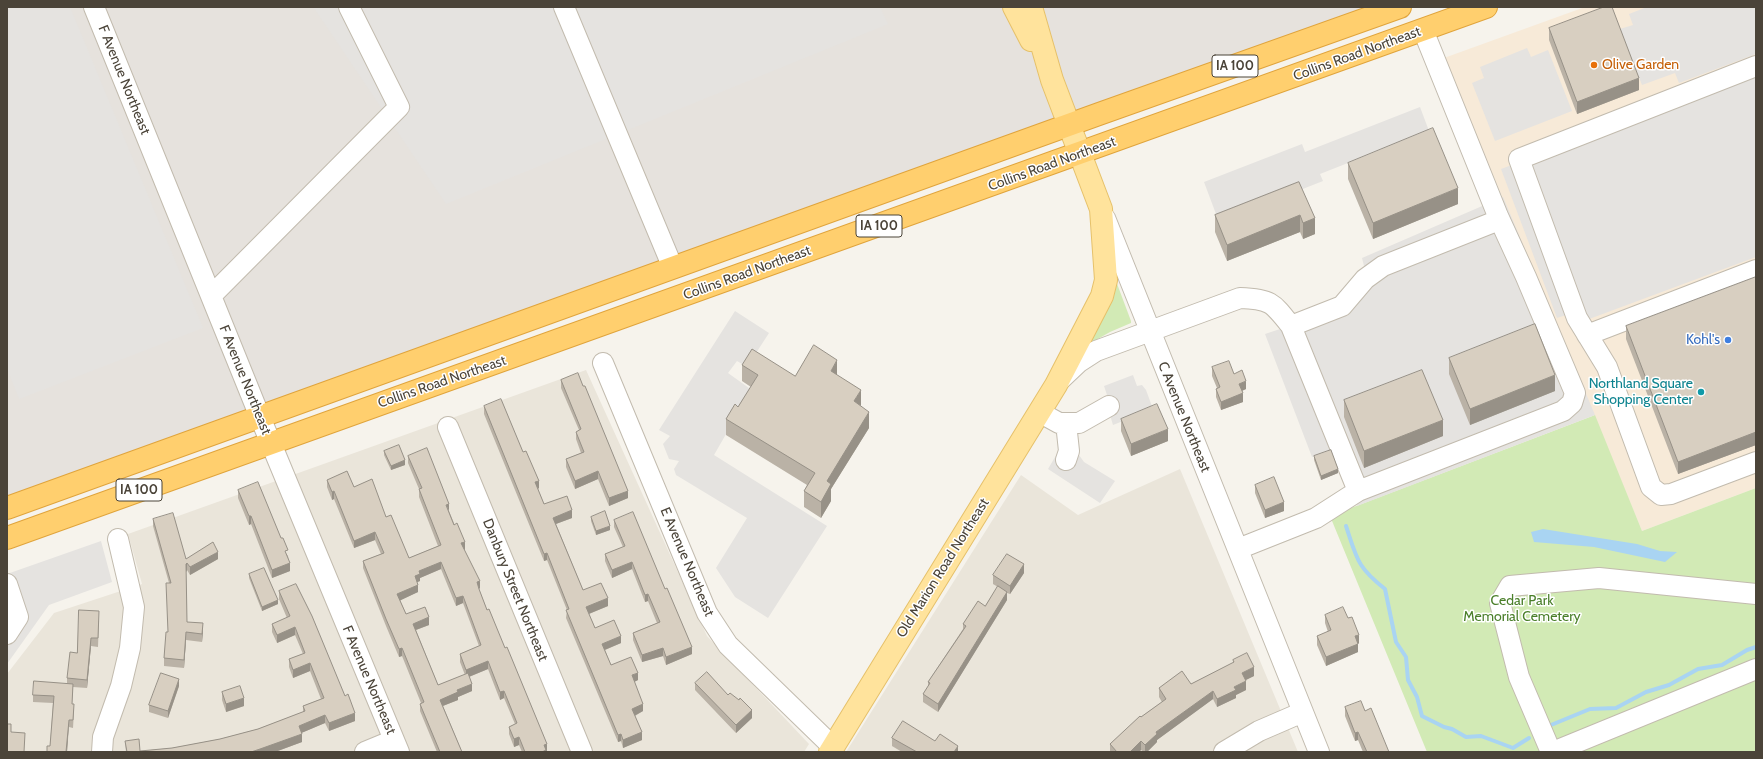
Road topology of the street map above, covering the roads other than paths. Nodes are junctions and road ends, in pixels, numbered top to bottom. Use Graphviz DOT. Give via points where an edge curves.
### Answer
graph roads {
  1 [pos="94,7"];
  2 [pos="348,7"];
  3 [pos="564,7"];
  4 [pos="1014,7"];
  5 [pos="1031,7"];
  6 [pos="1400,7"];
  7 [pos="1486,7"];
  8 [pos="1423,30"];
  9 [pos="1756,66"];
  10 [pos="1052,80"];
  11 [pos="1070,125"];
  12 [pos="1080,154"];
  13 [pos="1101,209"];
  14 [pos="1499,220"];
  15 [pos="673,268"];
  16 [pos="1756,270"];
  17 [pos="211,296"];
  18 [pos="1291,326"];
  19 [pos="1149,331"];
  20 [pos="1587,334"];
  21 [pos="604,363"];
  22 [pos="1056,385"];
  23 [pos="1109,406"];
  24 [pos="1039,412"];
  25 [pos="260,417"];
  26 [pos="1066,423"];
  27 [pos="448,428"];
  28 [pos="270,442"];
  29 [pos="1066,460"];
  30 [pos="1756,462"];
  31 [pos="1358,491"];
  32 [pos="7,508"];
  33 [pos="7,538"];
  34 [pos="118,539"];
  35 [pos="1238,550"];
  36 [pos="7,584"];
  37 [pos="1756,594"];
  38 [pos="7,634"];
  39 [pos="1756,669"];
  40 [pos="1304,712"];
  41 [pos="396,746"];
  42 [pos="831,750"];
  43 [pos="102,752"];
  44 [pos="365,752"];
  45 [pos="582,752"];
  46 [pos="1224,752"];
  47 [pos="1319,752"];
  48 [pos="1552,752"];
  1 -- 17 [label="street, F Avenue Northeast"];
  2 -- 17 [label="street" via="399,107"];
  3 -- 15 [label="street"];
  4 -- 10 [label="main road, C Avenue Northeast"];
  5 -- 10 [label="main road, C Avenue Northeast"];
  6 -- 11 [label="highway, Collins Road Northeast / IA 100"];
  7 -- 8 [label="highway, Collins Road Northeast / IA 100"];
  8 -- 12 [label="highway, Collins Road Northeast / IA 100"];
  8 -- 14 [label="street"];
  9 -- 20 [label="street" via="1519,159 1577,318"];
  10 -- 11 [label="main road, C Avenue Northeast"];
  11 -- 12 [label="main road, C Avenue Northeast"];
  11 -- 15 [label="highway, Collins Road Northeast / IA 100"];
  12 -- 13 [label="main road, C Avenue Northeast"];
  12 -- 28 [label="highway, Collins Road Northeast / IA 100"];
  13 -- 19 [label="street, C Avenue Northeast"];
  13 -- 22 [label="main road, Old Marion Road Northeast" via="1106,280 1102,296"];
  14 -- 18 [label="street" via="1383,266 1366,279 1342,306"];
  14 -- 31 [label="street" via="1575,393 1572,403 1563,411"];
  15 -- 25 [label="highway, Collins Road Northeast / IA 100"];
  16 -- 20 [label="street"];
  17 -- 25 [label="street, F Avenue Northeast"];
  18 -- 19 [label="street, Old Marion Road Northeast" via="1274,304 1260,298 1240,298"];
  18 -- 31 [label="street, Old Marion Road Northeast"];
  19 -- 22 [label="street, Old Marion Road Northeast" via="1096,351"];
  19 -- 35 [label="street, C Avenue Northeast"];
  20 -- 30 [label="street" via="1608,367 1651,487 1661,495 1671,494"];
  21 -- 42 [label="street, E Avenue Northeast" via="707,613 728,645"];
  22 -- 24 [label="main road, Old Marion Road Northeast"];
  23 -- 26 [label="street" via="1079,422"];
  24 -- 26 [label="street" via="1059,423"];
  24 -- 42 [label="main road, Old Marion Road Northeast"];
  25 -- 28 [label="street, F Avenue Northeast"];
  25 -- 32 [label="highway, Collins Road Northeast / IA 100"];
  26 -- 29 [label="street" via="1069,451"];
  27 -- 45 [label="street, Danbury Street Northeast"];
  28 -- 33 [label="highway, Collins Road Northeast / IA 100"];
  28 -- 41 [label="street, F Avenue Northeast"];
  31 -- 35 [label="street" via="1316,518"];
  34 -- 43 [label="street" via="134,607 130,648"];
  35 -- 40 [label="street, C Avenue Northeast"];
  36 -- 38 [label="street" via="18,617"];
  37 -- 48 [label="street" via="1598,578 1510,586 1500,603 1519,677"];
  39 -- 48 [label="street"];
  40 -- 46 [label="street" via="1259,731"];
  40 -- 47 [label="street, C Avenue Northeast"];
  41 -- 44 [label="street"];
}
